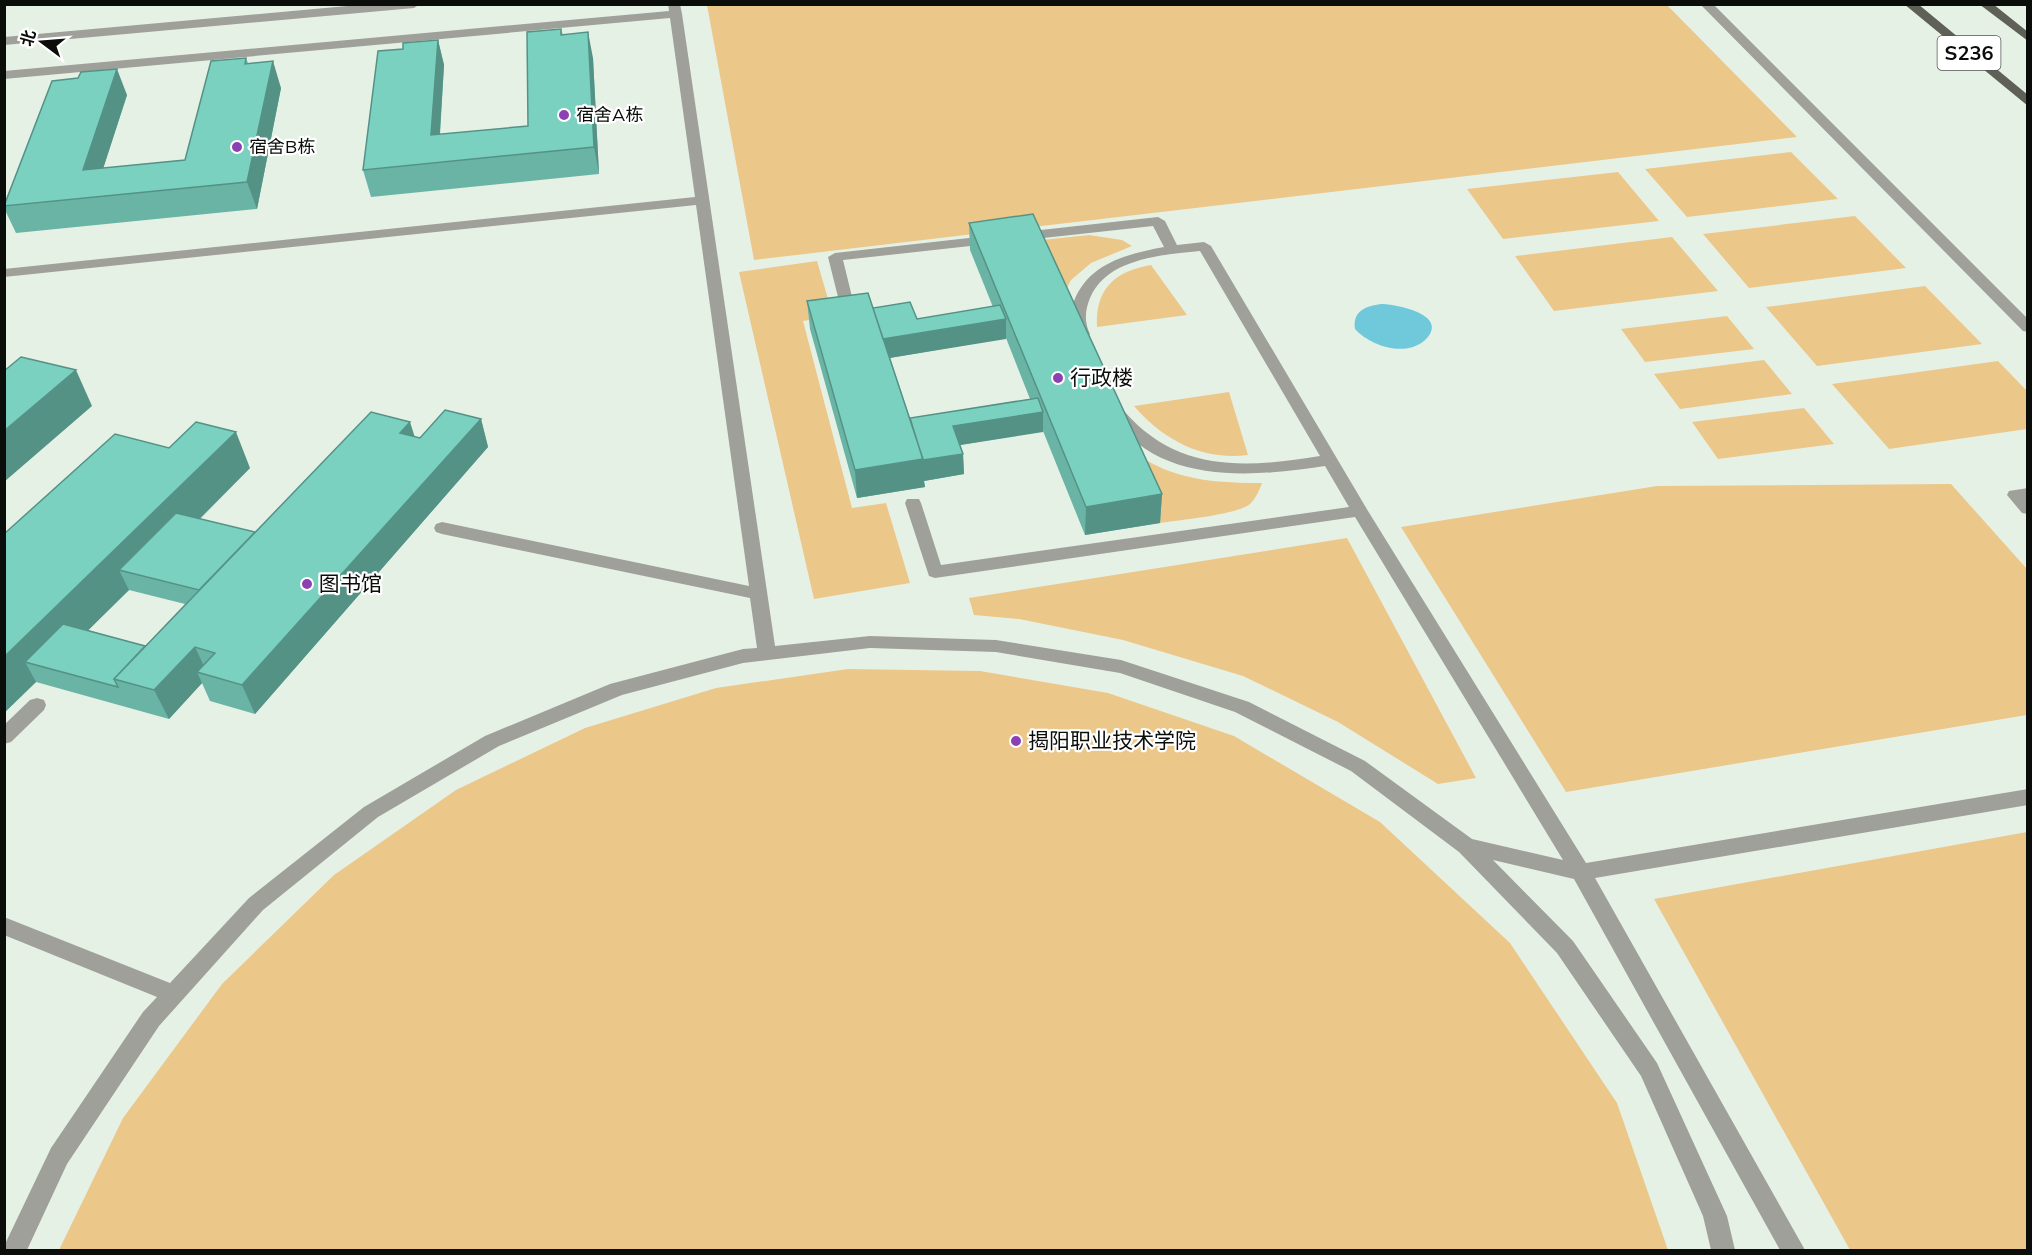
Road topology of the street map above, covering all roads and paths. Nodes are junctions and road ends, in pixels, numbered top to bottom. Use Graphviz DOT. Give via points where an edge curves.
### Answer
graph roads {
  1 [pos="414,4"];
  2 [pos="1706,4"];
  3 [pos="1910,4"];
  4 [pos="1985,4"];
  5 [pos="675,9"];
  6 [pos="2028,38"];
  7 [pos="4,41"];
  8 [pos="4,75"];
  9 [pos="2028,102"];
  10 [pos="702,200"];
  11 [pos="1173,250"];
  12 [pos="4,273"];
  13 [pos="850,317"];
  14 [pos="2028,328"];
  15 [pos="1089,349"];
  16 [pos="1112,401"];
  17 [pos="1330,460"];
  18 [pos="2028,493"];
  19 [pos="913,503"];
  20 [pos="2028,509"];
  21 [pos="1360,511"];
  22 [pos="442,528"];
  23 [pos="759,594"];
  24 [pos="767,654"];
  25 [pos="37,705"];
  26 [pos="4,737"];
  27 [pos="2028,797"];
  28 [pos="1466,846"];
  29 [pos="1581,872"];
  30 [pos="4,926"];
  31 [pos="174,994"];
  32 [pos="15,1251"];
  33 [pos="1723,1251"];
  34 [pos="1793,1251"];
  1 -- 7 [label="lane"];
  2 -- 14 [label="lane"];
  3 -- 9 [label="main road, S236"];
  4 -- 6 [label="main road, S236"];
  5 -- 8 [label="lane"];
  5 -- 10 [label="lane"];
  10 -- 12 [label="lane"];
  10 -- 23 [label="lane"];
  11 -- 13 [label="lane" via="1158,221 835,257"];
  11 -- 15 [label="lane" via="1114,265 1093,278 1077,314"];
  11 -- 17 [label="lane" via="1204,246"];
  16 -- 17 [label="lane" via="1130,430 1147,444 1194,462 1260,470"];
  17 -- 21 [label="lane"];
  18 -- 20 [label="lane" via="2015,495"];
  19 -- 21 [label="lane" via="935,572"];
  21 -- 29 [label="lane"];
  22 -- 23 [label="lane"];
  23 -- 24 [label="lane"];
  24 -- 28 [label="lane" via="870,642 996,646 1121,667 1242,707 1358,766"];
  24 -- 31 [label="lane" via="743,656 617,689 492,741 371,812 256,904"];
  25 -- 26 [label="lane"];
  27 -- 29 [label="lane"];
  28 -- 29 [label="lane"];
  28 -- 33 [label="lane" via="1565,947 1649,1070 1715,1216"];
  29 -- 34 [label="lane"];
  30 -- 31 [label="lane"];
  31 -- 32 [label="lane" via="151,1019 59,1156"];
}
